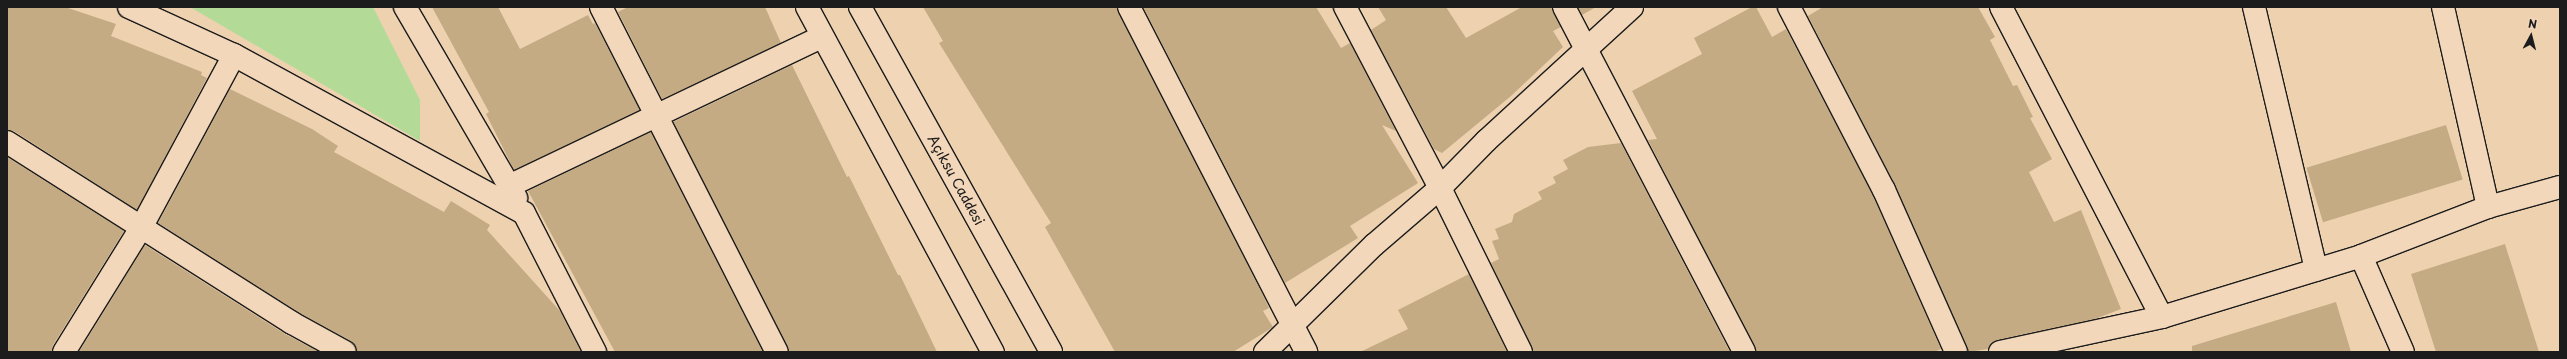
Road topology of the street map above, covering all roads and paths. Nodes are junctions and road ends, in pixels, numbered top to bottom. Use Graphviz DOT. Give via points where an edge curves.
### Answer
graph roads {
  1 [pos="129,7"];
  2 [pos="405,7"];
  3 [pos="601,7"];
  4 [pos="807,7"];
  5 [pos="860,7"];
  6 [pos="1129,7"];
  7 [pos="1345,7"];
  8 [pos="1564,7"];
  9 [pos="1632,7"];
  10 [pos="1789,7"];
  11 [pos="2002,7"];
  12 [pos="2254,7"];
  13 [pos="2443,7"];
  14 [pos="822,37"];
  15 [pos="1586,49"];
  16 [pos="234,55"];
  17 [pos="656,116"];
  18 [pos="7,142"];
  19 [pos="509,186"];
  20 [pos="2560,187"];
  21 [pos="1440,188"];
  22 [pos="2488,207"];
  23 [pos="524,213"];
  24 [pos="142,226"];
  25 [pos="2361,256"];
  26 [pos="2316,270"];
  27 [pos="2162,317"];
  28 [pos="1290,326"];
  29 [pos="64,352"];
  30 [pos="345,352"];
  31 [pos="595,352"];
  32 [pos="777,352"];
  33 [pos="993,352"];
  34 [pos="1052,352"];
  35 [pos="1265,352"];
  36 [pos="1306,352"];
  37 [pos="1521,352"];
  38 [pos="1744,352"];
  39 [pos="1956,352"];
  40 [pos="2000,352"];
  41 [pos="2403,352"];
  1 -- 16 [label="street"];
  2 -- 19 [label="street"];
  3 -- 17 [label="street"];
  4 -- 14 [label="street"];
  5 -- 34 [label="street, Açıksu Caddesi"];
  6 -- 28 [label="street"];
  7 -- 21 [label="street"];
  8 -- 15 [label="street"];
  9 -- 15 [label="street"];
  10 -- 39 [label="street" via="1884,190"];
  11 -- 27 [label="street"];
  12 -- 26 [label="street"];
  13 -- 22 [label="street"];
  14 -- 17 [label="street"];
  14 -- 33 [label="street"];
  15 -- 21 [label="street" via="1486,141"];
  15 -- 38 [label="street"];
  16 -- 23 [label="street"];
  16 -- 24 [label="street"];
  17 -- 19 [label="street"];
  17 -- 32 [label="street"];
  18 -- 24 [label="street"];
  19 -- 23 [label="street"];
  20 -- 22 [label="street"];
  21 -- 28 [label="street" via="1374,245"];
  21 -- 37 [label="street"];
  22 -- 25 [label="street"];
  23 -- 31 [label="street"];
  24 -- 29 [label="street"];
  24 -- 30 [label="street" via="292,323"];
  25 -- 26 [label="street"];
  25 -- 41 [label="street"];
  26 -- 27 [label="street"];
  27 -- 40 [label="street"];
  28 -- 35 [label="street"];
  28 -- 36 [label="street"];
}
